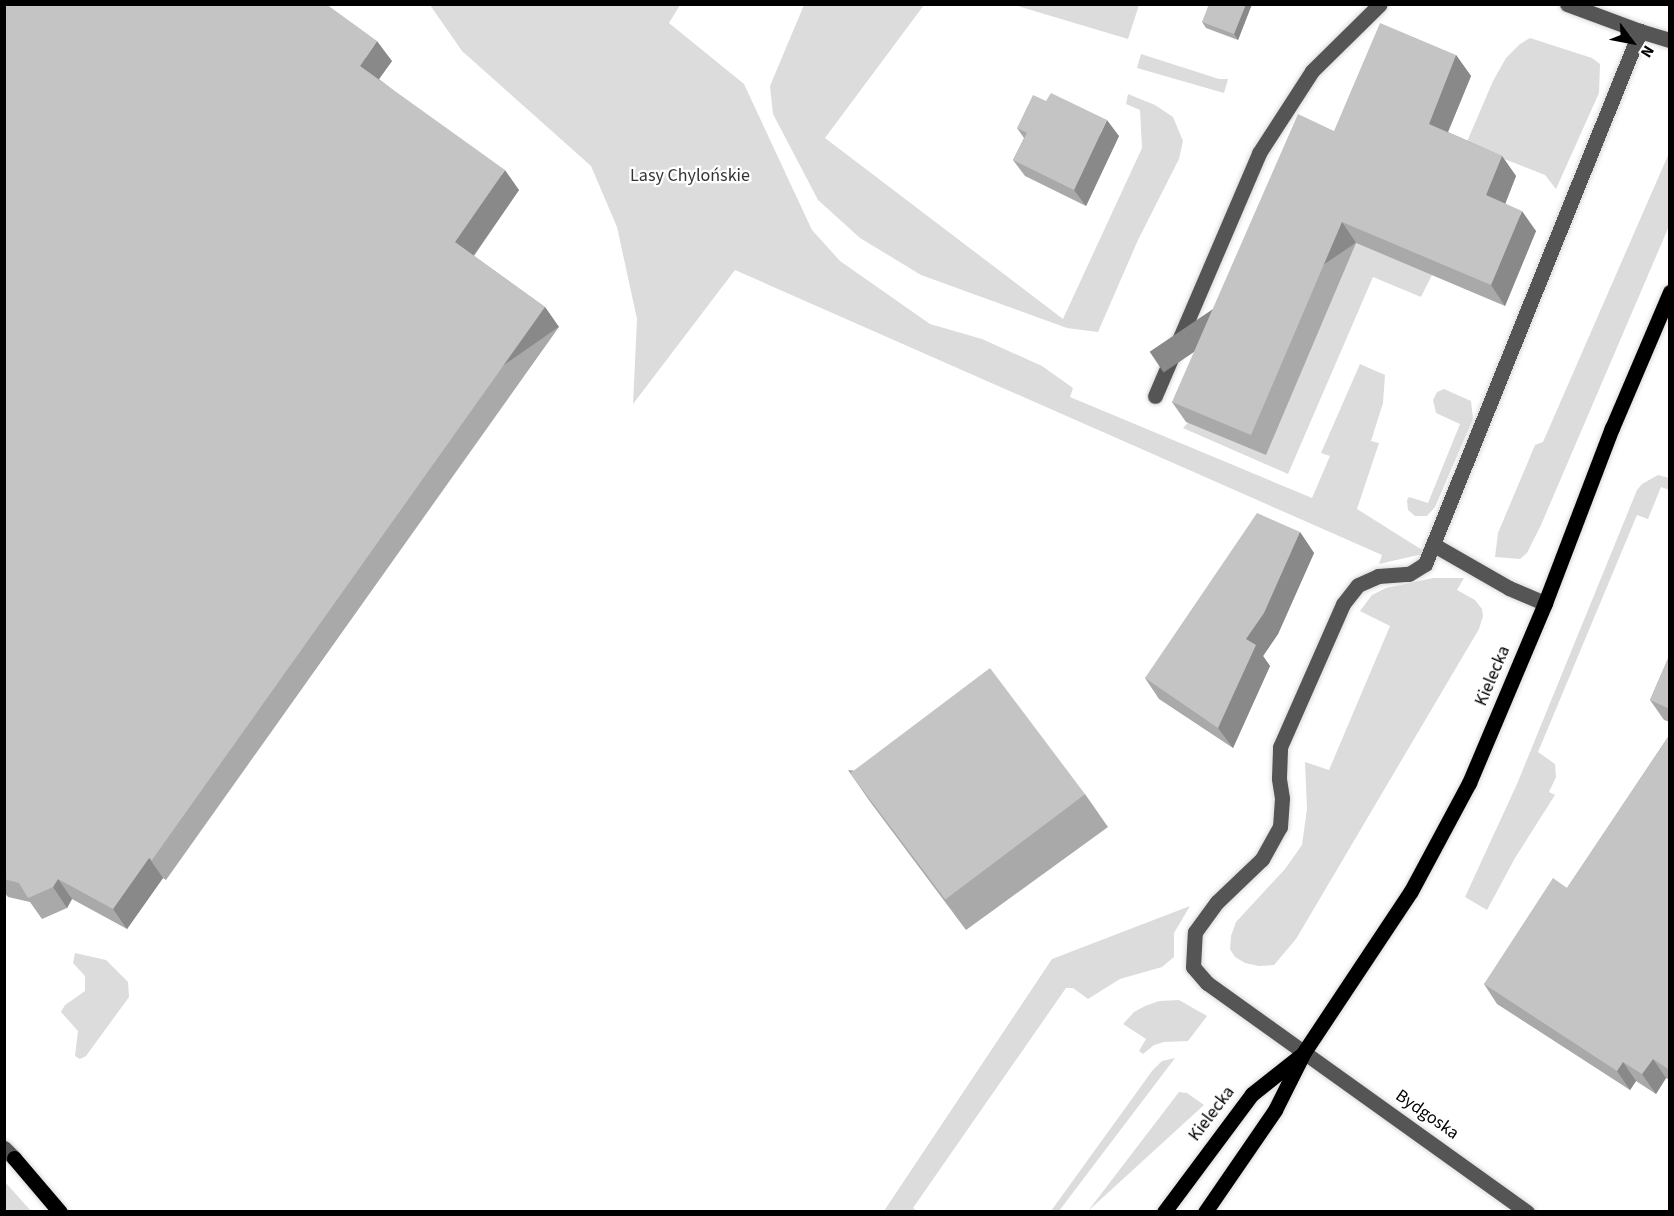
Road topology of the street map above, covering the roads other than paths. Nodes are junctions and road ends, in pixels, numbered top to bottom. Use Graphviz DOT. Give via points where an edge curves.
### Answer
graph roads {
  1 [pos="1380,4"];
  2 [pos="1567,4"];
  3 [pos="1640,31"];
  4 [pos="1670,40"];
  5 [pos="1670,292"];
  6 [pos="1155,396"];
  7 [pos="1434,545"];
  8 [pos="1545,603"];
  9 [pos="1304,1052"];
  10 [pos="9,1153"];
  11 [pos="60,1212"];
  12 [pos="1164,1212"];
  13 [pos="1205,1212"];
  14 [pos="1527,1212"];
  1 -- 6 [label="street" via="1312,71 1259,153"];
  2 -- 3 [label="street"];
  3 -- 4 [label="street"];
  3 -- 7 [label="street, Bydgoska"];
  5 -- 8 [label="main road, Kielecka" via="1612,428"];
  7 -- 8 [label="street" via="1509,588"];
  7 -- 9 [label="street, Bydgoska" via="1425,564 1409,574 1378,576 1358,585 1343,604 1280,747 1280,827 1262,859 1217,902 1195,932 1193,967 1207,983"];
  8 -- 9 [label="main road, Kielecka" via="1469,783 1411,891"];
  9 -- 12 [label="main road, Kielecka" via="1252,1094"];
  9 -- 13 [label="main road, Kielecka" via="1275,1110"];
  9 -- 14 [label="street, Bydgoska"];
  10 -- 11 [label="main road"];
}
